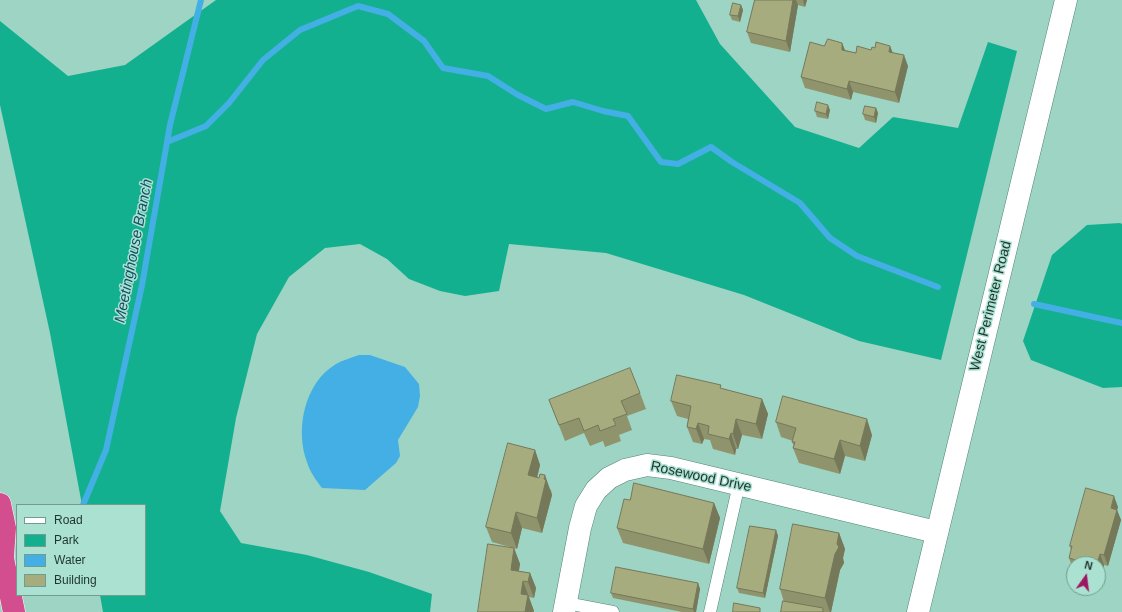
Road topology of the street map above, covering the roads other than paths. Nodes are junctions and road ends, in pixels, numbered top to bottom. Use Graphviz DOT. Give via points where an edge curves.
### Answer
graph roads {
  1 [pos="1066,0"];
  2 [pos="739,484"];
  3 [pos="0,504"];
  4 [pos="936,532"];
  5 [pos="2,550"];
  6 [pos="565,608"];
  7 [pos="14,612"];
  8 [pos="613,612"];
  9 [pos="710,612"];
  10 [pos="918,612"];
  1 -- 4 [label="street, West Perimeter Road"];
  2 -- 4 [label="street, Rosewood Drive"];
  2 -- 6 [label="street, Rosewood Drive" via="647,465 625,470 609,478 596,490 586,506"];
  2 -- 9 [label="lane"];
  3 -- 5 [label="highway" via="5,528"];
  4 -- 10 [label="street, West Perimeter Road"];
  5 -- 7 [label="highway"];
  6 -- 8 [label="lane"];
}
